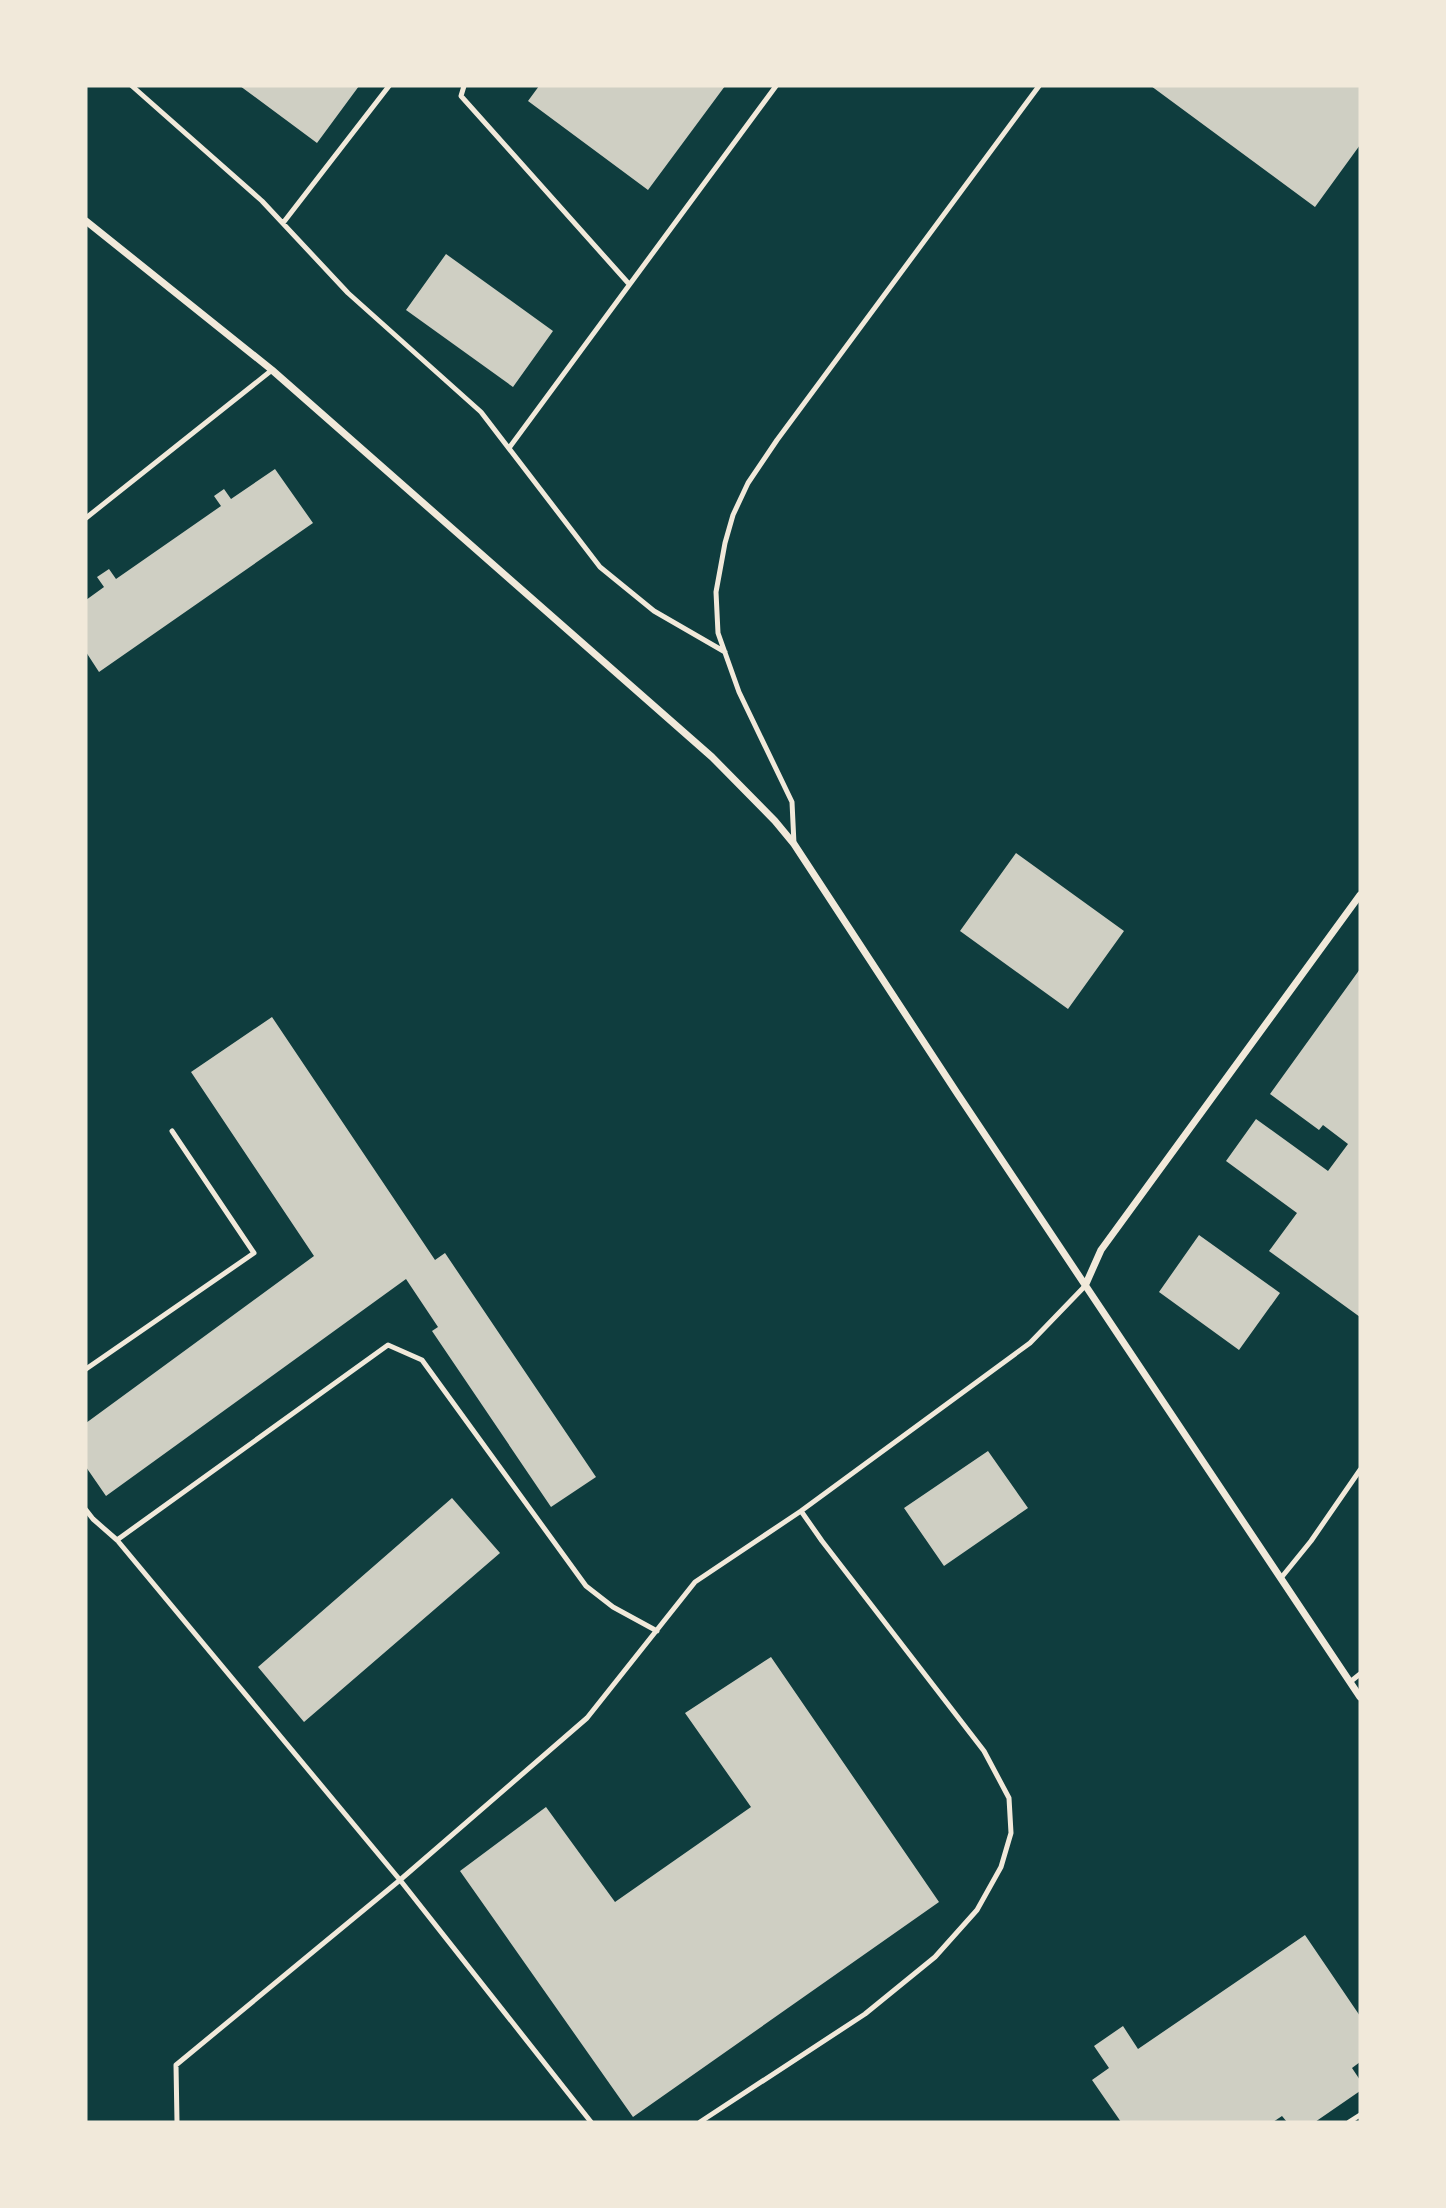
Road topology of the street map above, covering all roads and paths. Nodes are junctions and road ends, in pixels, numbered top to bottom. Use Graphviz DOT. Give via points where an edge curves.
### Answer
graph roads {
  1 [pos="132,86"];
  2 [pos="389,86"];
  3 [pos="464,86"];
  4 [pos="776,86"];
  5 [pos="1039,86"];
  6 [pos="86,221"];
  7 [pos="283,223"];
  8 [pos="629,284"];
  9 [pos="272,370"];
  10 [pos="509,448"];
  11 [pos="86,518"];
  12 [pos="725,652"];
  13 [pos="794,844"];
  14 [pos="1360,895"];
  15 [pos="172,1131"];
  16 [pos="1086,1286"];
  17 [pos="86,1369"];
  18 [pos="1360,1470"];
  19 [pos="86,1510"];
  20 [pos="802,1511"];
  21 [pos="117,1540"];
  22 [pos="1281,1578"];
  23 [pos="657,1631"];
  24 [pos="1360,1674"];
  25 [pos="1350,1682"];
  26 [pos="1360,1697"];
  27 [pos="400,1880"];
  28 [pos="1360,2115"];
  29 [pos="177,2122"];
  30 [pos="591,2122"];
  31 [pos="700,2122"];
  32 [pos="1349,2122"];
  1 -- 7 [label="lane"];
  2 -- 7 [label="lane"];
  3 -- 8 [label="lane" via="461,96"];
  4 -- 8 [label="lane"];
  5 -- 12 [label="lane" via="748,483 733,515 716,592 718,634"];
  6 -- 9 [label="street"];
  7 -- 10 [label="lane" via="348,293 481,412"];
  8 -- 10 [label="lane"];
  9 -- 11 [label="lane"];
  9 -- 13 [label="street" via="712,757"];
  10 -- 12 [label="lane" via="600,567 654,611"];
  12 -- 13 [label="lane" via="739,692 792,802"];
  13 -- 16 [label="street"];
  14 -- 16 [label="street" via="1101,1250"];
  15 -- 17 [label="lane" via="254,1253"];
  16 -- 20 [label="lane" via="1030,1343"];
  16 -- 22 [label="street"];
  18 -- 22 [label="lane"];
  19 -- 21 [label="lane"];
  20 -- 23 [label="lane" via="695,1582"];
  20 -- 31 [label="lane" via="984,1751 1009,1798 1011,1833 1002,1867 976,1910 935,1957 865,2014"];
  21 -- 23 [label="lane" via="388,1345 422,1360 586,1586 612,1607"];
  21 -- 27 [label="lane"];
  22 -- 25 [label="street"];
  23 -- 27 [label="lane" via="587,1718"];
  24 -- 25 [label="lane"];
  25 -- 26 [label="street"];
  27 -- 29 [label="lane" via="176,2065"];
  27 -- 30 [label="lane"];
  28 -- 32 [label="lane"];
}
